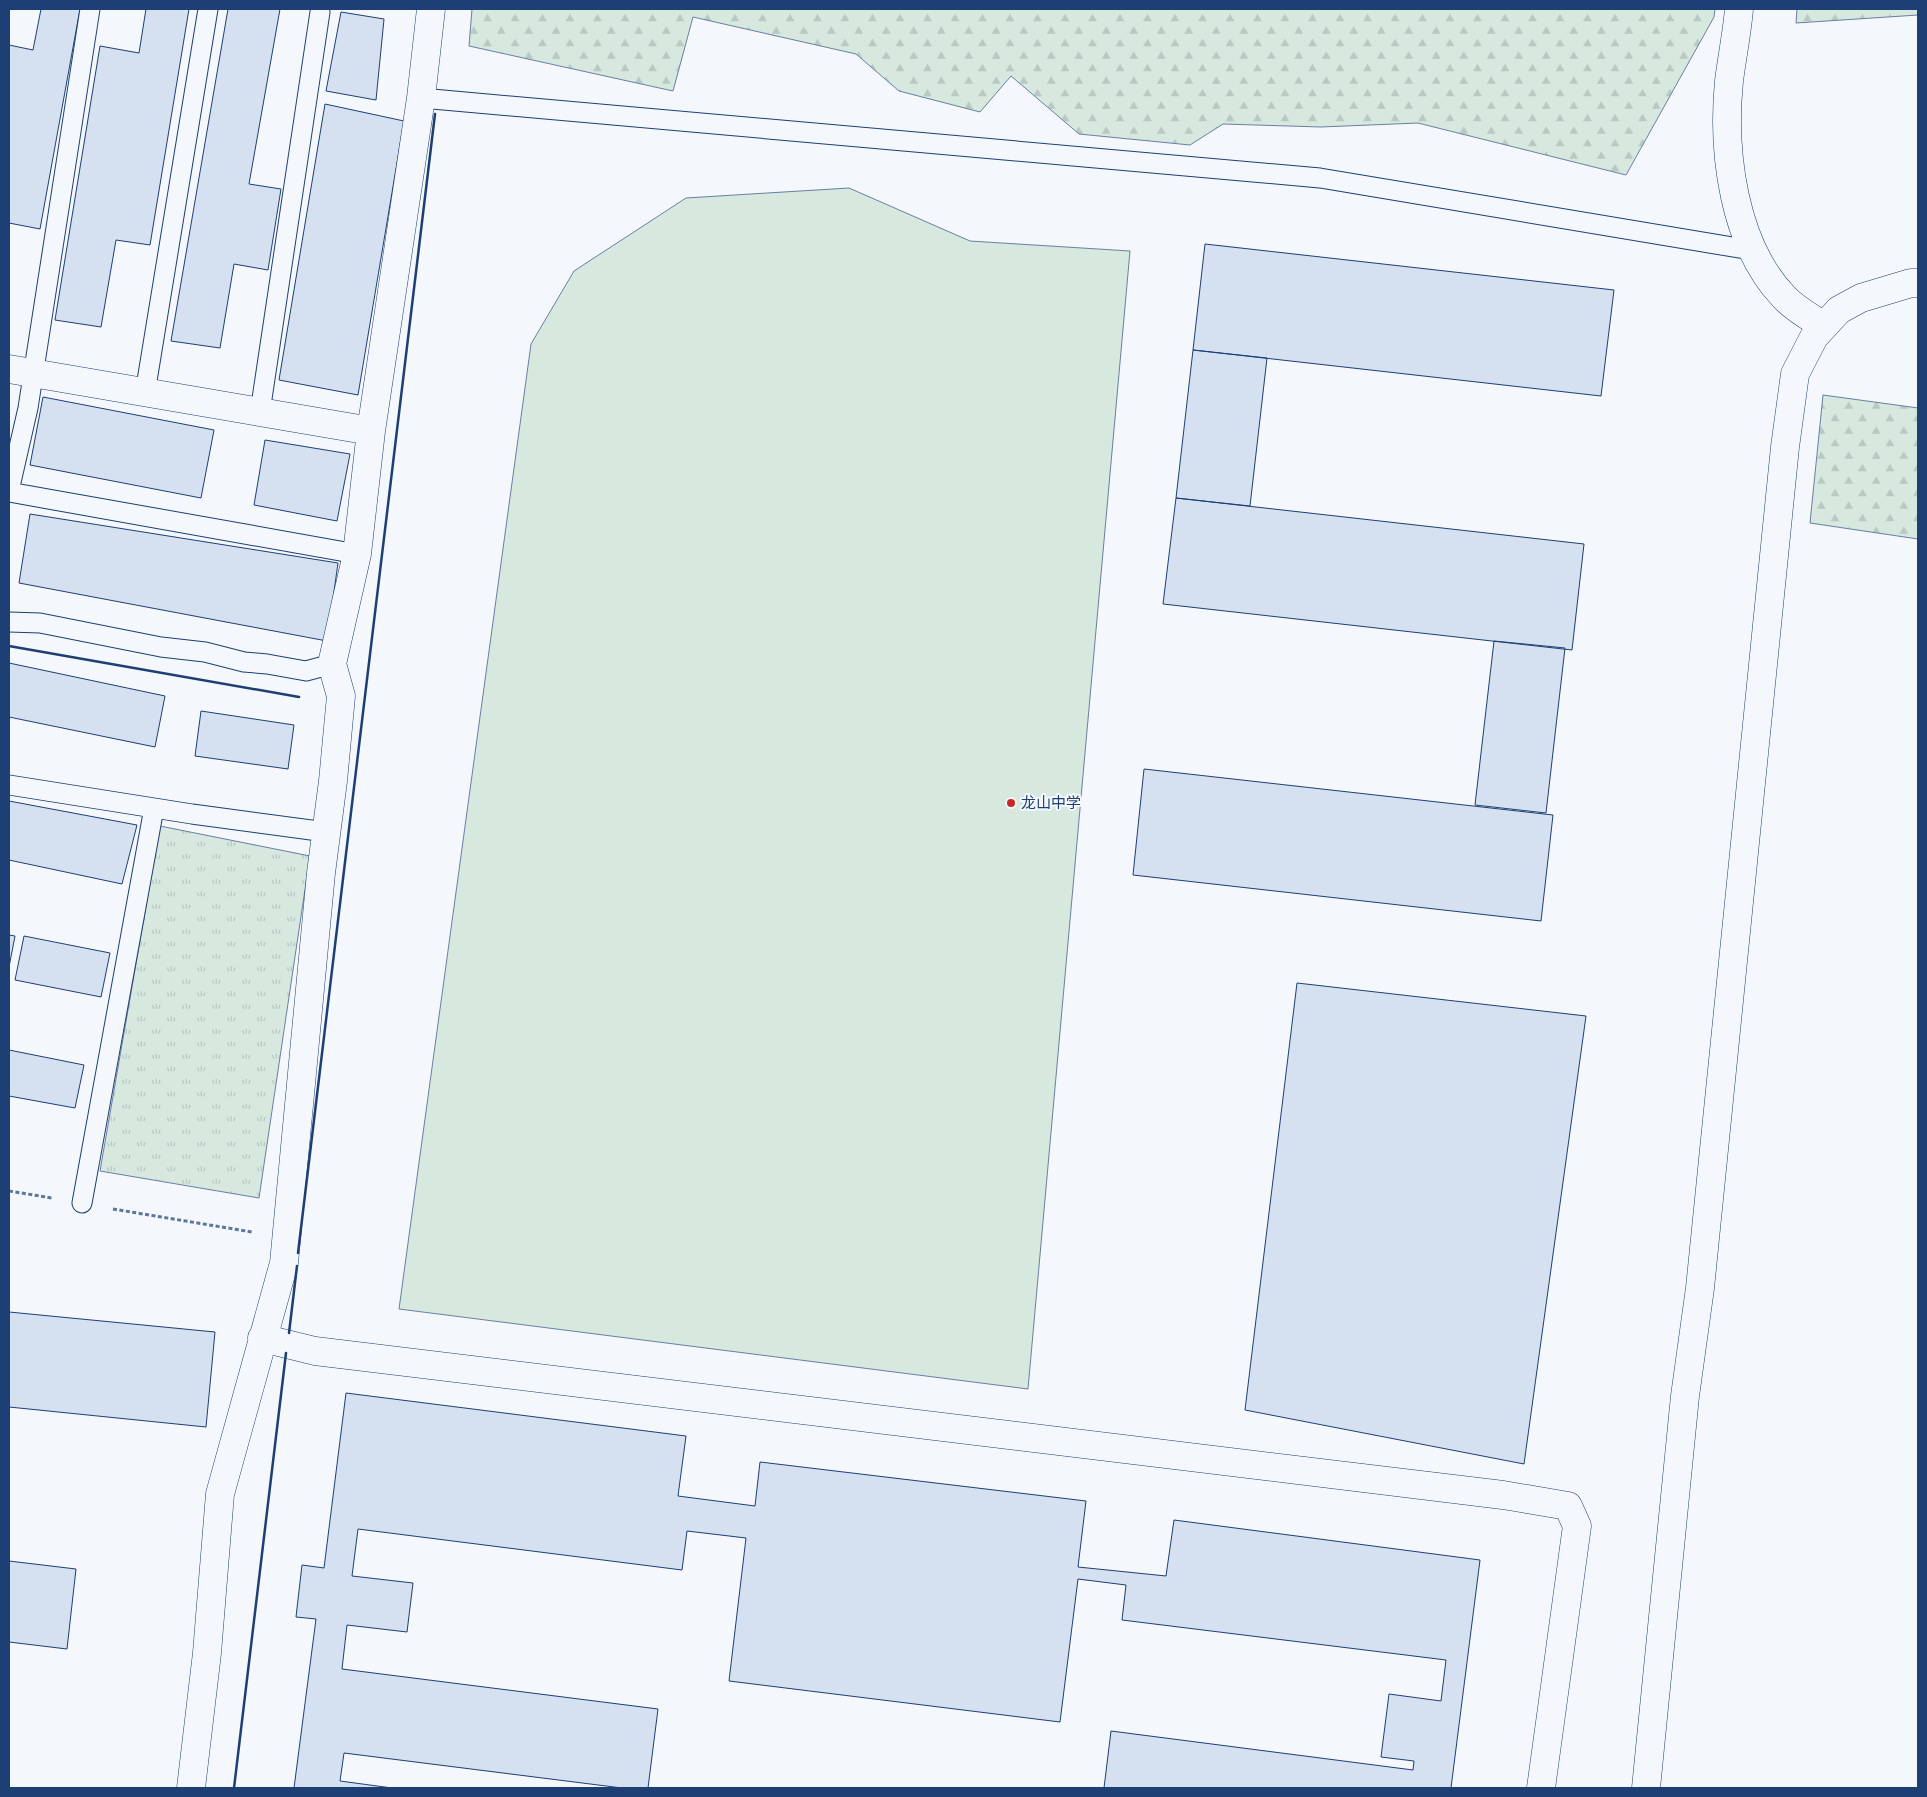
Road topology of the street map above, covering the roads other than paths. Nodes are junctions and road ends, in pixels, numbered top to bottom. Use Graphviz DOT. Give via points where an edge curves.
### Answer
graph roads {
  1 [pos="90,9"];
  2 [pos="208,9"];
  3 [pos="431,9"];
  4 [pos="1740,9"];
  5 [pos="320,12"];
  6 [pos="421,98"];
  7 [pos="1751,250"];
  8 [pos="1918,284"];
  9 [pos="1824,326"];
  10 [pos="21,371"];
  11 [pos="145,393"];
  12 [pos="260,412"];
  13 [pos="371,431"];
  14 [pos="9,491"];
  15 [pos="357,554"];
  16 [pos="9,622"];
  17 [pos="332,664"];
  18 [pos="9,785"];
  19 [pos="154,808"];
  20 [pos="326,832"];
  21 [pos="82,1203"];
  22 [pos="262,1338"];
  23 [pos="191,1788"];
  24 [pos="1541,1788"];
  25 [pos="1646,1788"];
  1 -- 10 [label="lane"];
  2 -- 11 [label="lane"];
  3 -- 6 [label="street"];
  4 -- 7 [label="street" via="1729,81 1729,150 1738,208"];
  5 -- 12 [label="lane"];
  6 -- 7 [label="lane" via="1320,178"];
  6 -- 13 [label="street"];
  7 -- 9 [label="street" via="1784,298"];
  8 -- 9 [label="street" via="1911,283 1862,298 1839,310"];
  9 -- 25 [label="street" via="1814,337 1795,374 1785,447"];
  10 -- 11 [label="street"];
  10 -- 14 [label="lane" via="28,408"];
  11 -- 12 [label="street"];
  12 -- 13 [label="street"];
  13 -- 15 [label="street"];
  14 -- 15 [label="lane"];
  15 -- 17 [label="street"];
  16 -- 17 [label="lane" via="40,623 306,671"];
  17 -- 20 [label="street" via="341,696"];
  18 -- 19 [label="lane"];
  19 -- 20 [label="lane"];
  19 -- 21 [label="lane"];
  20 -- 22 [label="street" via="284,1263"];
  22 -- 23 [label="street" via="220,1494 208,1653"];
  22 -- 24 [label="street" via="315,1351 1503,1495 1568,1506 1577,1526"];
}
